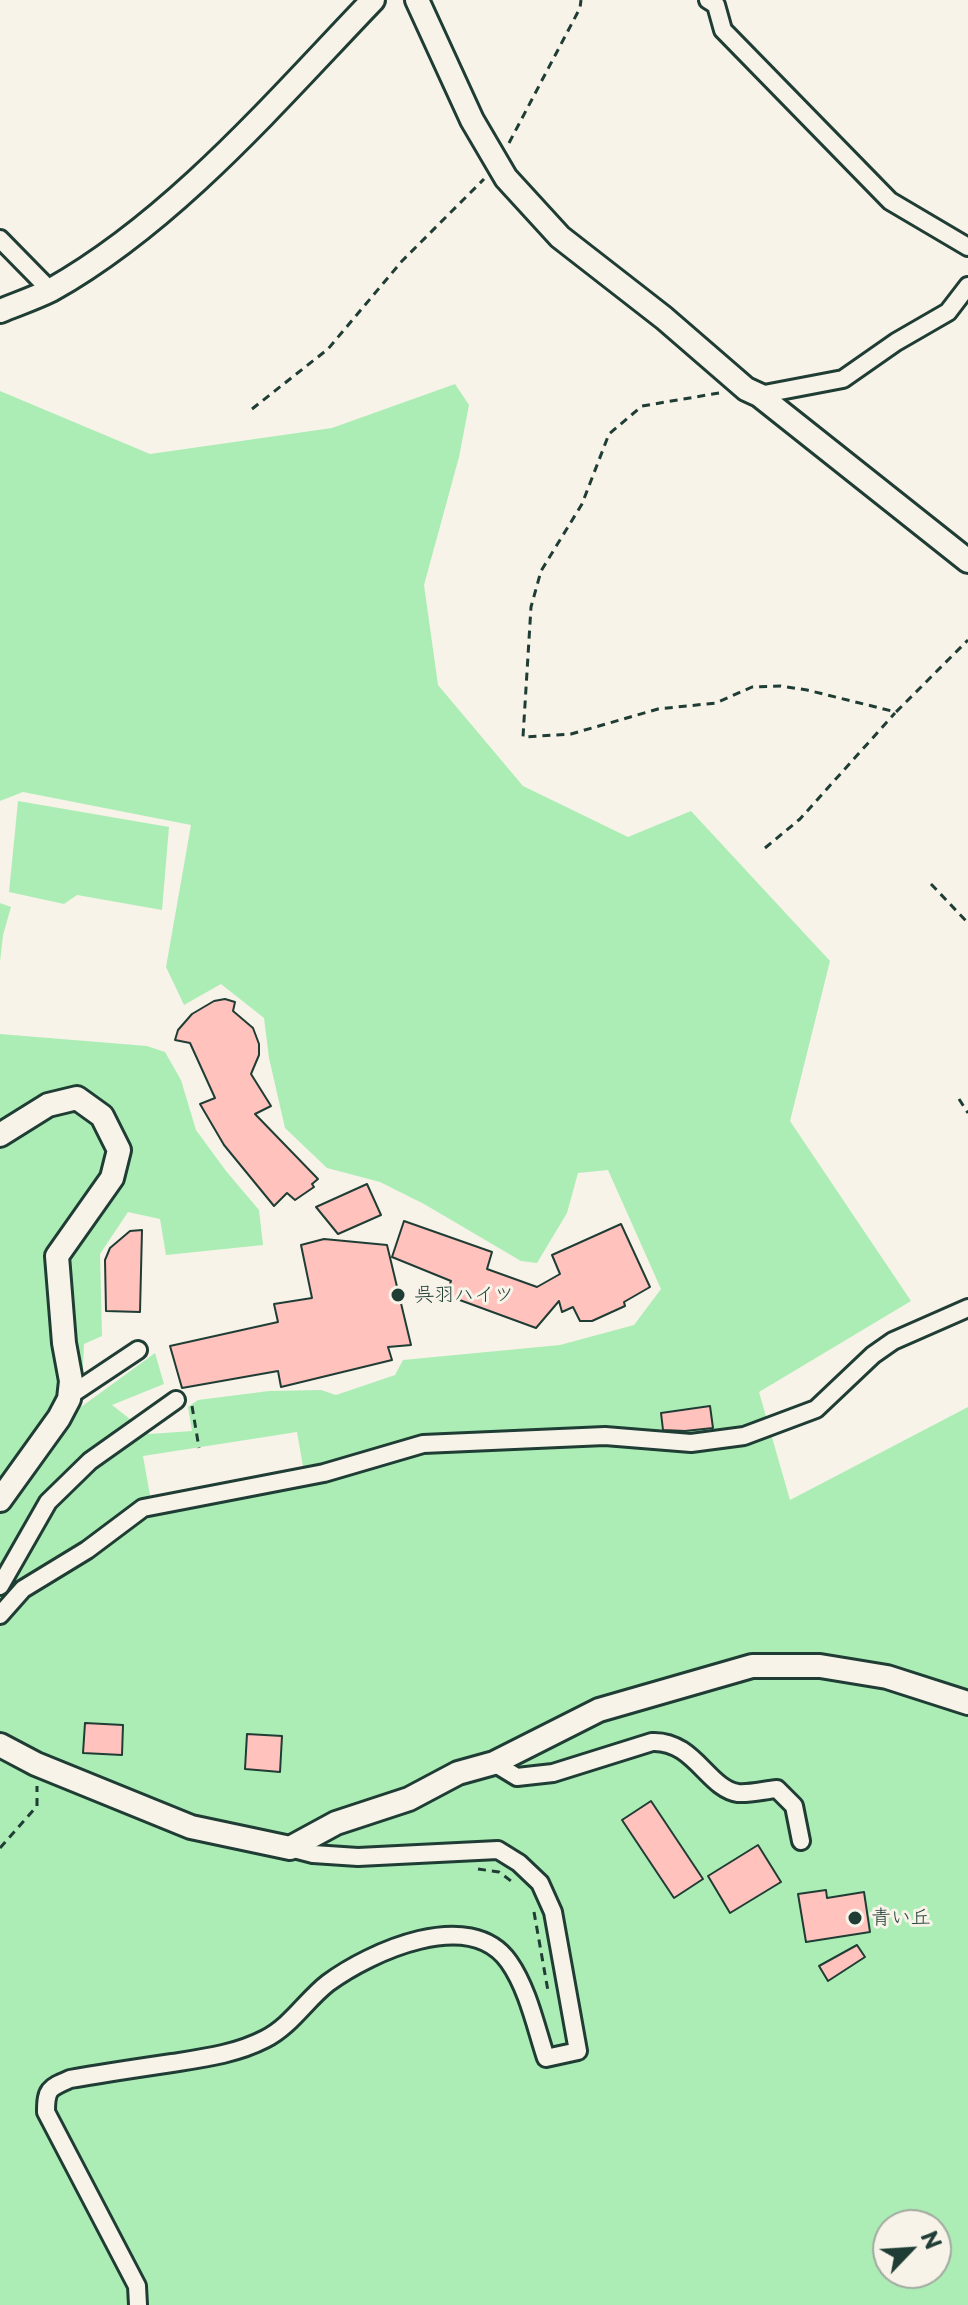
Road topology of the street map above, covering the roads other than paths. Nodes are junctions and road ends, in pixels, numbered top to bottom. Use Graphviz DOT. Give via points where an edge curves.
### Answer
graph roads {
  1 [pos="373,0"];
  2 [pos="417,0"];
  3 [pos="716,2"];
  4 [pos="0,239"];
  5 [pos="968,247"];
  6 [pos="968,286"];
  7 [pos="50,290"];
  8 [pos="0,311"];
  9 [pos="752,392"];
  10 [pos="968,561"];
  11 [pos="0,1135"];
  12 [pos="968,1308"];
  13 [pos="138,1350"];
  14 [pos="69,1396"];
  15 [pos="183,1399"];
  16 [pos="0,1500"];
  17 [pos="0,1586"];
  18 [pos="0,1615"];
  19 [pos="968,1703"];
  20 [pos="0,1745"];
  21 [pos="494,1763"];
  22 [pos="801,1841"];
  23 [pos="290,1848"];
  24 [pos="138,2305"];
  1 -- 7 [label="street" via="206,174 110,251"];
  2 -- 9 [label="street" via="472,120 522,197 560,237"];
  3 -- 5 [label="street" via="723,30 890,201"];
  4 -- 7 [label="street"];
  6 -- 9 [label="street" via="948,312 843,379"];
  7 -- 8 [label="street"];
  9 -- 10 [label="street"];
  11 -- 14 [label="street" via="48,1105 77,1098 102,1116 119,1150 112,1178 57,1256"];
  12 -- 18 [label="street" via="893,1341 816,1409 744,1436 691,1443 605,1436 423,1444 324,1473 143,1508 23,1589"];
  13 -- 14 [label="street"];
  14 -- 16 [label="street"];
  15 -- 17 [label="street" via="90,1461 48,1502"];
  19 -- 21 [label="street" via="887,1677 820,1666 752,1666 599,1710"];
  20 -- 23 [label="street" via="191,1827"];
  21 -- 22 [label="street" via="517,1777 553,1773 667,1741 726,1788 738,1793 777,1789 794,1806"];
  21 -- 23 [label="street" via="336,1823"];
  23 -- 24 [label="street" via="358,1857 498,1850 519,1863 540,1883 553,1912 578,2051 546,2058 510,1963 482,1942 443,1934 395,1947 331,1981 285,2025 238,2050 70,2079 52,2087 46,2112 137,2286"];
}
